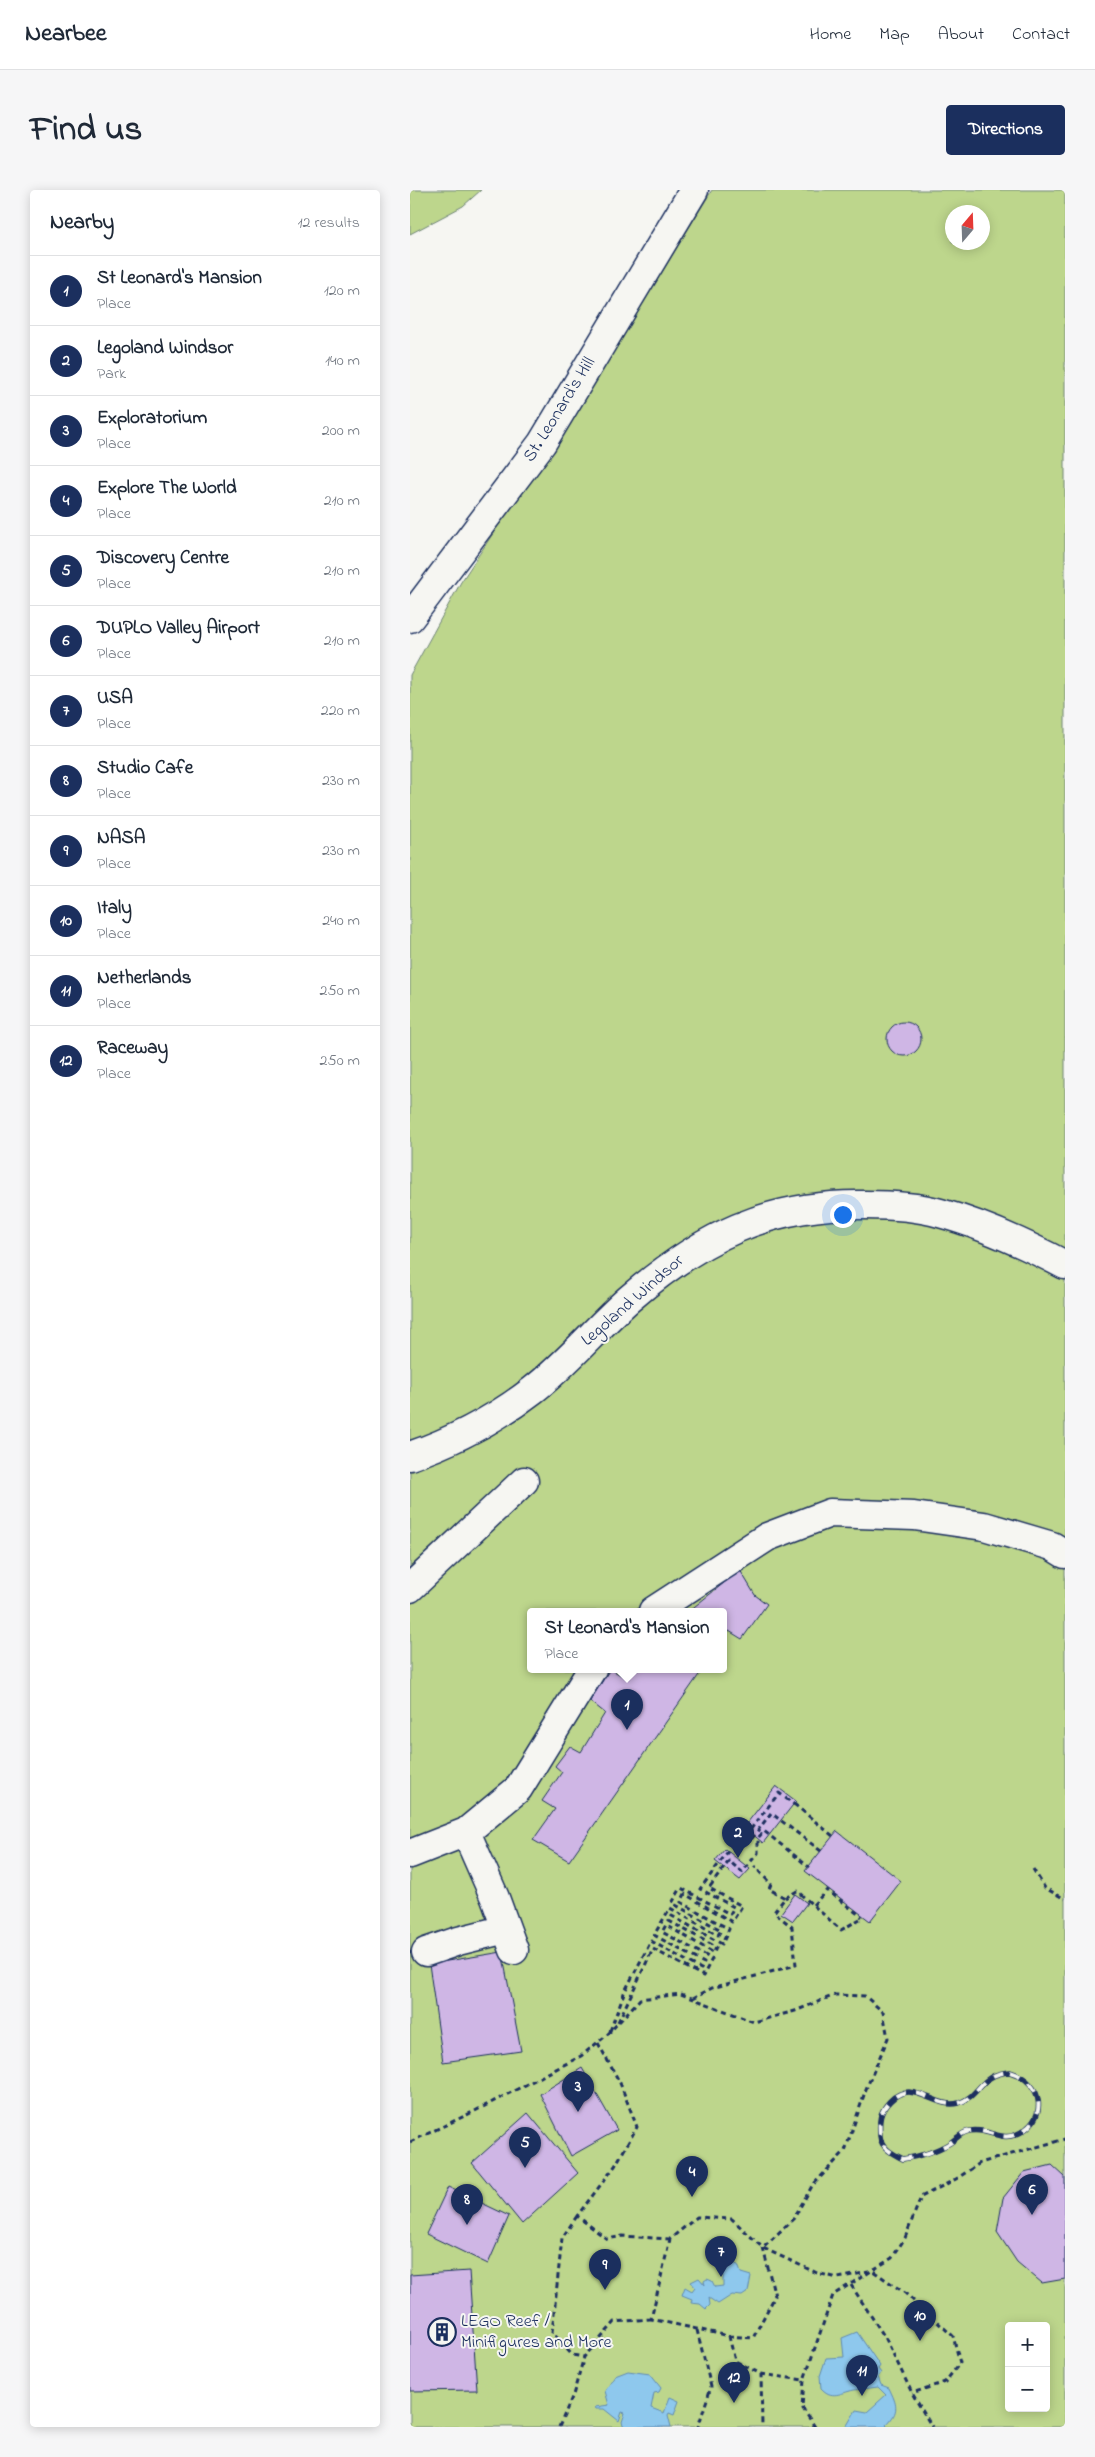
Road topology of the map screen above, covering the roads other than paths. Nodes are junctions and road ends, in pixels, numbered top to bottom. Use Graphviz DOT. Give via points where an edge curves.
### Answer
graph roads {
  1 [pos="694,190"];
  2 [pos="410,618"];
  3 [pos="1065,1265"];
  4 [pos="414,1456"];
  5 [pos="524,1481"];
  6 [pos="1065,1554"];
  7 [pos="410,1588"];
  8 [pos="658,1608"];
  9 [pos="590,1673"];
  10 [pos="466,1832"];
  11 [pos="410,1854"];
  12 [pos="426,1952"];
  1 -- 2 [label="street, St. Leonard's Hill" via="542,443"];
  3 -- 4 [label="street, Legoland Windsor" via="988,1229 938,1212 890,1205 837,1204 782,1212 730,1229 679,1259 629,1300 533,1390 477,1426"];
  5 -- 7 [label="street"];
  6 -- 8 [label="street" via="1052,1546 984,1526 914,1516 830,1513 766,1537"];
  9 -- 10 [label="street" via="518,1789"];
  10 -- 11 [label="street"];
  10 -- 12 [label="street" via="510,1940 458,1941"];
}
